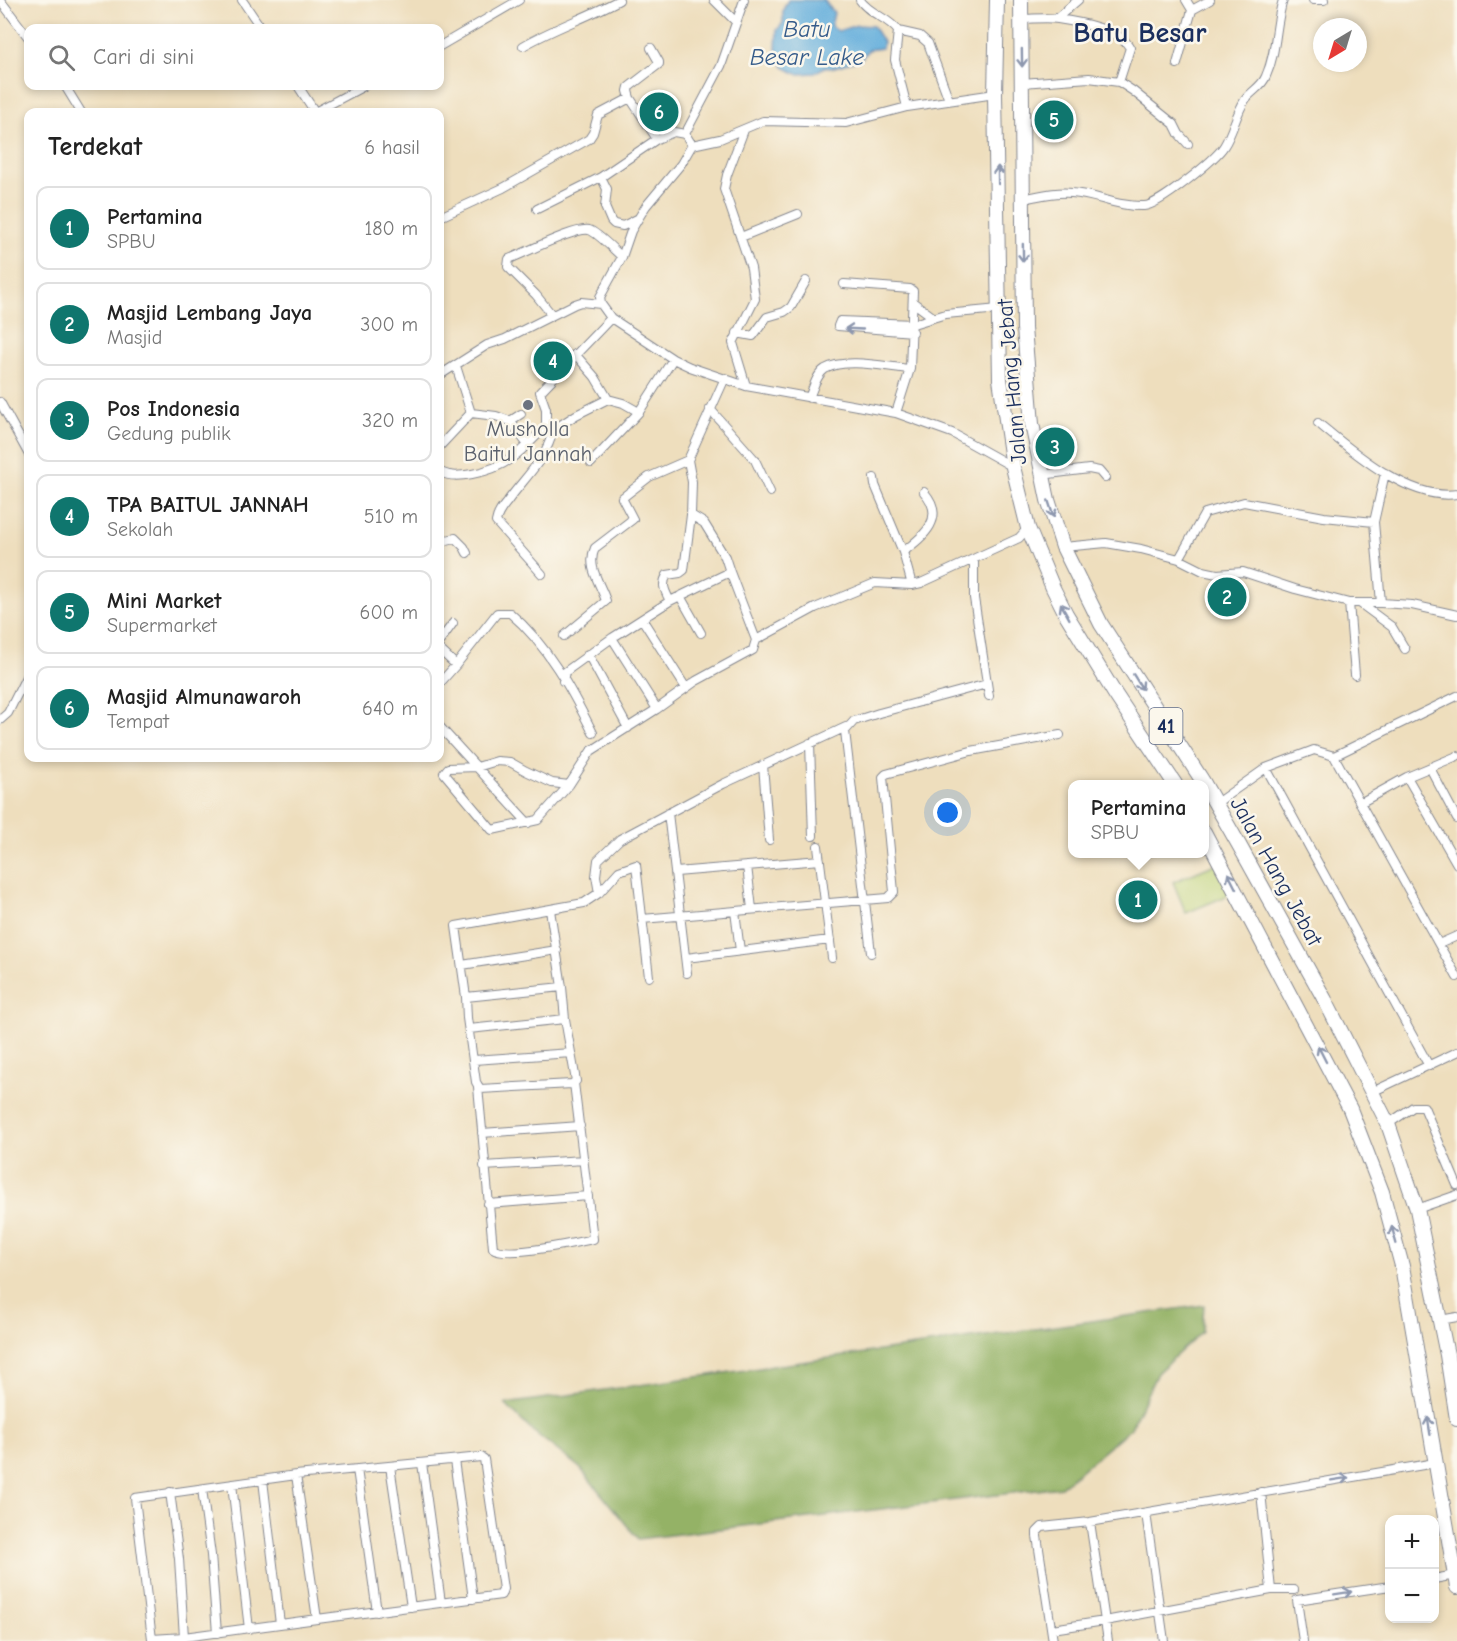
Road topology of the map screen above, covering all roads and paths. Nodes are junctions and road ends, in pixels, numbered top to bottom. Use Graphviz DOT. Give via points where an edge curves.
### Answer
graph roads {
  1 [pos="0,0"];
  2 [pos="242,0"];
  3 [pos="519,0"];
  4 [pos="619,0"];
  5 [pos="714,0"];
  6 [pos="744,0"];
  7 [pos="860,0"];
  8 [pos="997,0"];
  9 [pos="1021,0"];
  10 [pos="1078,0"];
  11 [pos="1186,0"];
  12 [pos="1210,0"];
  13 [pos="1283,0"];
  14 [pos="1313,0"];
  15 [pos="1324,0"];
  16 [pos="1192,10"];
  17 [pos="1057,18"];
  18 [pos="1021,19"];
  19 [pos="735,21"];
  20 [pos="258,24"];
  21 [pos="898,31"];
  22 [pos="24,32"];
  23 [pos="444,44"];
  24 [pos="523,46"];
  25 [pos="651,48"];
  26 [pos="1177,64"];
  27 [pos="1119,82"];
  28 [pos="1022,83"];
  29 [pos="67,90"];
  30 [pos="301,90"];
  31 [pos="356,90"];
  32 [pos="995,94"];
  33 [pos="630,98"];
  34 [pos="949,100"];
  35 [pos="907,107"];
  36 [pos="78,108"];
  37 [pos="312,108"];
  38 [pos="323,108"];
  39 [pos="744,130"];
  40 [pos="685,134"];
  41 [pos="657,139"];
  42 [pos="1188,144"];
  43 [pos="692,145"];
  44 [pos="601,177"];
  45 [pos="1022,198"];
  46 [pos="537,209"];
  47 [pos="798,214"];
  48 [pos="444,215"];
  49 [pos="638,219"];
  50 [pos="741,237"];
  51 [pos="622,257"];
  52 [pos="806,281"];
  53 [pos="844,284"];
  54 [pos="914,303"];
  55 [pos="601,304"];
  56 [pos="999,309"];
  57 [pos="552,315"];
  58 [pos="933,317"];
  59 [pos="611,318"];
  60 [pos="913,328"];
  61 [pos="737,333"];
  62 [pos="575,354"];
  63 [pos="673,359"];
  64 [pos="456,366"];
  65 [pos="909,369"];
  66 [pos="444,373"];
  67 [pos="725,378"];
  68 [pos="746,386"];
  69 [pos="809,398"];
  70 [pos="608,399"];
  71 [pos="0,402"];
  72 [pos="710,409"];
  73 [pos="639,412"];
  74 [pos="471,413"];
  75 [pos="896,413"];
  76 [pos="521,414"];
  77 [pos="510,422"];
  78 [pos="1318,423"];
  79 [pos="550,428"];
  80 [pos="444,442"];
  81 [pos="528,445"];
  82 [pos="24,446"];
  83 [pos="688,460"];
  84 [pos="591,464"];
  85 [pos="1013,467"];
  86 [pos="444,473"];
  87 [pos="1385,473"];
  88 [pos="1041,475"];
  89 [pos="874,478"];
  90 [pos="1105,478"];
  91 [pos="770,492"];
  92 [pos="924,492"];
  93 [pos="1457,494"];
  94 [pos="691,515"];
  95 [pos="1374,522"];
  96 [pos="1028,528"];
  97 [pos="444,539"];
  98 [pos="1063,547"];
  99 [pos="467,552"];
  100 [pos="903,552"];
  101 [pos="974,559"];
  102 [pos="1179,559"];
  103 [pos="730,572"];
  104 [pos="542,574"];
  105 [pos="912,585"];
  106 [pos="680,596"];
  107 [pos="670,601"];
  108 [pos="1349,603"];
  109 [pos="1360,603"];
  110 [pos="1381,603"];
  111 [pos="1457,615"];
  112 [pos="642,619"];
  113 [pos="453,623"];
  114 [pos="1101,624"];
  115 [pos="701,633"];
  116 [pos="444,635"];
  117 [pos="564,636"];
  118 [pos="1080,636"];
  119 [pos="612,638"];
  120 [pos="756,640"];
  121 [pos="1405,649"];
  122 [pos="444,654"];
  123 [pos="588,654"];
  124 [pos="456,665"];
  125 [pos="1355,675"];
  126 [pos="444,678"];
  127 [pos="563,681"];
  128 [pos="24,682"];
  129 [pos="987,684"];
  130 [pos="686,688"];
  131 [pos="989,696"];
  132 [pos="1457,696"];
  133 [pos="657,709"];
  134 [pos="0,720"];
  135 [pos="627,728"];
  136 [pos="846,728"];
  137 [pos="444,731"];
  138 [pos="593,733"];
  139 [pos="1060,735"];
  140 [pos="810,743"];
  141 [pos="1334,756"];
  142 [pos="1457,756"];
  143 [pos="763,765"];
  144 [pos="477,767"];
  145 [pos="1266,768"];
  146 [pos="1430,768"];
  147 [pos="1407,777"];
  148 [pos="1172,780"];
  149 [pos="1200,780"];
  150 [pos="569,785"];
  151 [pos="1209,795"];
  152 [pos="1360,803"];
  153 [pos="1215,804"];
  154 [pos="668,813"];
  155 [pos="1457,819"];
  156 [pos="528,823"];
  157 [pos="813,836"];
  158 [pos="769,840"];
  159 [pos="1209,840"];
  160 [pos="818,846"];
  161 [pos="820,860"];
  162 [pos="1457,864"];
  163 [pos="747,866"];
  164 [pos="676,872"];
  165 [pos="599,893"];
  166 [pos="864,901"];
  167 [pos="826,903"];
  168 [pos="752,909"];
  169 [pos="550,910"];
  170 [pos="735,910"];
  171 [pos="680,915"];
  172 [pos="642,919"];
  173 [pos="1457,936"];
  174 [pos="830,940"];
  175 [pos="1439,944"];
  176 [pos="557,950"];
  177 [pos="740,951"];
  178 [pos="871,954"];
  179 [pos="832,957"];
  180 [pos="686,958"];
  181 [pos="462,965"];
  182 [pos="687,973"];
  183 [pos="1457,976"];
  184 [pos="649,977"];
  185 [pos="562,987"];
  186 [pos="466,997"];
  187 [pos="565,1018"];
  188 [pos="468,1029"];
  189 [pos="1457,1052"];
  190 [pos="571,1053"];
  191 [pos="474,1060"];
  192 [pos="1429,1066"];
  193 [pos="574,1083"];
  194 [pos="478,1087"];
  195 [pos="1372,1092"];
  196 [pos="1388,1124"];
  197 [pos="579,1126"];
  198 [pos="482,1133"];
  199 [pos="584,1160"];
  200 [pos="484,1166"];
  201 [pos="1457,1185"];
  202 [pos="1457,1195"];
  203 [pos="588,1196"];
  204 [pos="488,1204"];
  205 [pos="1417,1209"];
  206 [pos="1457,1317"];
  207 [pos="1440,1320"];
  208 [pos="1457,1419"];
  209 [pos="454,1460"];
  210 [pos="422,1463"];
  211 [pos="1435,1463"];
  212 [pos="390,1466"];
  213 [pos="357,1469"];
  214 [pos="296,1475"];
  215 [pos="263,1480"];
  216 [pos="232,1484"];
  217 [pos="202,1488"];
  218 [pos="1261,1491"];
  219 [pos="170,1492"];
  220 [pos="1146,1513"];
  221 [pos="1090,1522"];
  222 [pos="1439,1579"];
  223 [pos="1456,1581"];
  224 [pos="1385,1587"];
  225 [pos="1271,1590"];
  226 [pos="1294,1590"];
  227 [pos="473,1599"];
  228 [pos="441,1603"];
  229 [pos="411,1607"];
  230 [pos="1159,1610"];
  231 [pos="377,1611"];
  232 [pos="317,1619"];
  233 [pos="1105,1621"];
  234 [pos="280,1624"];
  235 [pos="249,1629"];
  236 [pos="1052,1629"];
  237 [pos="217,1633"];
  238 [pos="184,1637"];
  239 [pos="151,1640"];
  240 [pos="1053,1641"];
  241 [pos="1108,1641"];
  242 [pos="1164,1641"];
  243 [pos="1304,1641"];
  1 -- 22 [label="street"];
  2 -- 20 [label="street"];
  3 -- 23 [label="street"];
  4 -- 24 [label="street"];
  5 -- 19 [label="street"];
  6 -- 19 [label="street"];
  7 -- 21 [label="street"];
  8 -- 32 [label="highway"];
  9 -- 18 [label="highway, Jalan Hang Jebat / 41"];
  10 -- 17 [label="street"];
  11 -- 16 [label="street"];
  12 -- 16 [label="street"];
  13 -- 45 [label="street" via="1262,84 1247,98 1217,155 1159,201 1147,207 1119,206 1095,197 1059,193"];
  14 -- 15 [label="street"];
  16 -- 26 [label="street"];
  17 -- 18 [label="street"];
  17 -- 27 [label="street" via="1113,32 1126,41 1130,48"];
  18 -- 28 [label="highway, Jalan Hang Jebat / 41, one-way"];
  19 -- 40 [label="street" via="721,66"];
  21 -- 34 [label="street" via="920,36 928,43"];
  21 -- 35 [label="street" via="895,60"];
  25 -- 33 [label="street" via="659,64 629,87"];
  27 -- 28 [label="street" via="1089,78"];
  27 -- 42 [label="street" via="1174,124"];
  28 -- 45 [label="highway, Jalan Hang Jebat / 41"];
  29 -- 36 [label="street"];
  30 -- 37 [label="street"];
  31 -- 38 [label="street"];
  32 -- 34 [label="street"];
  56 -- 32 [label="highway, one-way"];
  33 -- 41 [label="street"];
  33 -- 48 [label="street" via="598,115 588,139 503,189"];
  34 -- 35 [label="street"];
  35 -- 39 [label="street" via="846,123 763,121"];
  39 -- 43 [label="street"];
  39 -- 50 [label="street" via="724,185"];
  40 -- 41 [label="street" via="674,132"];
  40 -- 43 [label="street"];
  41 -- 44 [label="street"];
  43 -- 49 [label="street"];
  44 -- 46 [label="street"];
  44 -- 49 [label="street" via="610,221 623,226"];
  45 -- 88 [label="highway, Jalan Hang Jebat / 41, one-way" via="1027,375"];
  47 -- 50 [label="street"];
  49 -- 51 [label="street"];
  50 -- 61 [label="street" via="755,299"];
  51 -- 55 [label="street" via="600,297"];
  51 -- 57 [label="street" via="587,230 509,259 508,267"];
  52 -- 61 [label="street" via="791,307 767,317 753,336"];
  53 -- 54 [label="street" via="911,289"];
  54 -- 58 [label="street"];
  54 -- 60 [label="street"];
  55 -- 57 [label="street" via="581,302"];
  55 -- 59 [label="street"];
  56 -- 58 [label="street"];
  56 -- 85 [label="highway" via="1000,379"];
  57 -- 64 [label="street" via="487,345"];
  58 -- 60 [label="street"];
  59 -- 62 [label="street"];
  59 -- 63 [label="street"];
  60 -- 60 [label="street, one-way" via="838,326 840,321"];
  60 -- 65 [label="street"];
  61 -- 68 [label="street" via="734,346"];
  62 -- 70 [label="street" via="596,377"];
  62 -- 79 [label="street" via="540,392"];
  63 -- 67 [label="street"];
  63 -- 73 [label="street"];
  64 -- 66 [label="street"];
  64 -- 74 [label="street"];
  65 -- 69 [label="street" via="848,363 825,369"];
  65 -- 75 [label="street"];
  67 -- 68 [label="street"];
  67 -- 72 [label="street"];
  68 -- 69 [label="street"];
  69 -- 75 [label="street"];
  70 -- 73 [label="street"];
  70 -- 79 [label="street"];
  71 -- 82 [label="street"];
  72 -- 83 [label="street"];
  72 -- 91 [label="street" via="755,460"];
  73 -- 84 [label="street"];
  74 -- 77 [label="street"];
  74 -- 80 [label="street"];
  75 -- 85 [label="street" via="952,433"];
  76 -- 77 [label="street"];
  77 -- 81 [label="street"];
  78 -- 87 [label="street"];
  79 -- 81 [label="street"];
  79 -- 104 [label="street" via="545,454 516,489 496,522"];
  81 -- 86 [label="street" via="490,471 452,476"];
  83 -- 94 [label="street"];
  83 -- 117 [label="street" via="650,477 622,498 633,519 592,553 594,574 606,601"];
  85 -- 96 [label="highway"];
  87 -- 93 [label="street" via="1418,489"];
  87 -- 95 [label="street"];
  88 -- 90 [label="street" via="1089,470 1099,471"];
  88 -- 98 [label="highway, Jalan Hang Jebat / 41, one-way"];
  89 -- 100 [label="street"];
  92 -- 100 [label="street" via="932,509 929,530"];
  94 -- 103 [label="street" via="704,523"];
  94 -- 107 [label="street" via="684,570 667,575 663,581"];
  95 -- 102 [label="street" via="1239,502 1205,513"];
  95 -- 110 [label="street"];
  96 -- 101 [label="street" via="1019,538"];
  118 -- 96 [label="highway, one-way" via="1053,588"];
  97 -- 99 [label="street" via="455,538"];
  98 -- 102 [label="street" via="1106,543"];
  98 -- 114 [label="highway, Jalan Hang Jebat / 41"];
  100 -- 105 [label="street"];
  101 -- 105 [label="street"];
  101 -- 129 [label="street" via="974,598"];
  102 -- 108 [label="street" via="1203,571 1243,572"];
  103 -- 106 [label="street"];
  103 -- 120 [label="street"];
  105 -- 120 [label="street" via="875,583 815,608"];
  106 -- 107 [label="street"];
  106 -- 115 [label="street"];
  107 -- 112 [label="street"];
  108 -- 109 [label="street"];
  108 -- 125 [label="street"];
  109 -- 110 [label="street"];
  109 -- 121 [label="street" via="1392,627"];
  110 -- 111 [label="street"];
  112 -- 119 [label="street"];
  112 -- 130 [label="street"];
  113 -- 116 [label="street"];
  114 -- 118 [label="highway"];
  114 -- 149 [label="highway, Jalan Hang Jebat / 41, one-way"];
  118 -- 148 [label="highway"];
  119 -- 123 [label="street"];
  119 -- 133 [label="street"];
  120 -- 130 [label="street" via="749,653"];
  122 -- 124 [label="street"];
  123 -- 127 [label="street" via="565,672"];
  123 -- 135 [label="street"];
  124 -- 126 [label="street"];
  124 -- 127 [label="street" via="497,613 510,613 545,650"];
  127 -- 138 [label="street"];
  128 -- 134 [label="street" via="8,713"];
  129 -- 131 [label="street"];
  129 -- 136 [label="street" via="879,712"];
  130 -- 133 [label="street"];
  132 -- 141 [label="street"];
  133 -- 135 [label="street"];
  135 -- 150 [label="street" via="591,751"];
  136 -- 140 [label="street"];
  136 -- 166 [label="street"];
  137 -- 144 [label="street"];
  139 -- 166 [label="street" via="970,751 885,774 894,892 888,898"];
  140 -- 143 [label="street"];
  140 -- 157 [label="street"];
  141 -- 145 [label="street" via="1314,750"];
  141 -- 152 [label="street"];
  142 -- 146 [label="street"];
  143 -- 154 [label="street"];
  143 -- 158 [label="street"];
  144 -- 150 [label="street" via="510,762 552,783"];
  144 -- 156 [label="street"];
  144 -- 156 [label="street" via="448,768 444,773 492,830"];
  145 -- 153 [label="street"];
  145 -- 192 [label="street"];
  146 -- 147 [label="street"];
  146 -- 155 [label="street"];
  147 -- 152 [label="street"];
  147 -- 162 [label="street"];
  150 -- 156 [label="street" via="538,820"];
  151 -- 153 [label="highway, Jalan Hang Jebat / 41, one-way"];
  152 -- 175 [label="street"];
  153 -- 195 [label="highway, Jalan Hang Jebat / 41" via="1267,892"];
  154 -- 164 [label="street"];
  154 -- 165 [label="street" via="620,839 598,860"];
  211 -- 159 [label="highway, one-way" via="1402,1266 1367,1150 1347,1103"];
  160 -- 161 [label="street"];
  161 -- 163 [label="street"];
  161 -- 167 [label="street"];
  163 -- 164 [label="street"];
  163 -- 168 [label="street"];
  164 -- 171 [label="street"];
  165 -- 169 [label="street" via="584,903"];
  165 -- 172 [label="street" via="619,871 636,865"];
  166 -- 167 [label="street"];
  166 -- 178 [label="street"];
  167 -- 168 [label="street"];
  167 -- 174 [label="street"];
  168 -- 170 [label="street"];
  169 -- 176 [label="street"];
  169 -- 181 [label="street" via="457,925"];
  170 -- 171 [label="street"];
  170 -- 177 [label="street"];
  171 -- 172 [label="street"];
  171 -- 180 [label="street"];
  172 -- 184 [label="street"];
  173 -- 175 [label="street"];
  174 -- 177 [label="street"];
  174 -- 179 [label="street"];
  175 -- 183 [label="street"];
  176 -- 181 [label="street"];
  176 -- 185 [label="street"];
  177 -- 180 [label="street"];
  180 -- 182 [label="street"];
  181 -- 186 [label="street"];
  185 -- 186 [label="street"];
  185 -- 187 [label="street"];
  186 -- 188 [label="street"];
  187 -- 188 [label="street"];
  187 -- 190 [label="street"];
  188 -- 191 [label="street"];
  189 -- 192 [label="street"];
  190 -- 191 [label="street"];
  190 -- 193 [label="street"];
  191 -- 194 [label="street"];
  192 -- 195 [label="street"];
  193 -- 194 [label="street" via="483,1090"];
  193 -- 197 [label="street"];
  194 -- 198 [label="street"];
  195 -- 196 [label="highway, Jalan Hang Jebat / 41"];
  196 -- 201 [label="street" via="1413,1107 1424,1107"];
  196 -- 205 [label="highway, Jalan Hang Jebat / 41"];
  197 -- 198 [label="street"];
  197 -- 199 [label="street"];
  198 -- 200 [label="street"];
  199 -- 200 [label="street"];
  199 -- 203 [label="street"];
  200 -- 204 [label="street"];
  202 -- 205 [label="street"];
  203 -- 204 [label="street"];
  203 -- 204 [label="street" via="593,1239 522,1251 497,1252 493,1248"];
  205 -- 207 [label="highway, Jalan Hang Jebat / 41"];
  206 -- 207 [label="street"];
  207 -- 208 [label="highway, Jalan Hang Jebat / 41"];
  209 -- 210 [label="street"];
  209 -- 227 [label="street"];
  209 -- 227 [label="street" via="484,1459 503,1588 501,1595"];
  210 -- 212 [label="street"];
  210 -- 228 [label="street"];
  218 -- 211 [label="street, one-way"];
  211 -- 223 [label="highway"];
  212 -- 213 [label="street"];
  212 -- 229 [label="street"];
  213 -- 214 [label="street"];
  213 -- 231 [label="street"];
  214 -- 215 [label="street"];
  214 -- 232 [label="street"];
  215 -- 216 [label="street"];
  215 -- 234 [label="street"];
  216 -- 217 [label="street"];
  216 -- 235 [label="street"];
  217 -- 219 [label="street"];
  217 -- 237 [label="street"];
  218 -- 220 [label="street"];
  218 -- 225 [label="street"];
  219 -- 238 [label="street"];
  219 -- 239 [label="street" via="135,1498"];
  220 -- 221 [label="street"];
  220 -- 230 [label="street"];
  221 -- 233 [label="street"];
  221 -- 236 [label="street" via="1046,1525 1037,1532"];
  222 -- 223 [label="street"];
  243 -- 224 [label="street, one-way" via="1297,1600"];
  225 -- 226 [label="street"];
  225 -- 230 [label="street"];
  227 -- 228 [label="street"];
  228 -- 229 [label="street"];
  229 -- 231 [label="street"];
  230 -- 233 [label="street"];
  230 -- 242 [label="street"];
  231 -- 232 [label="street"];
  232 -- 234 [label="street"];
  233 -- 236 [label="street"];
  233 -- 241 [label="street"];
  234 -- 235 [label="street"];
  235 -- 237 [label="street"];
  236 -- 240 [label="street"];
  237 -- 238 [label="street"];
  238 -- 239 [label="street"];
}
